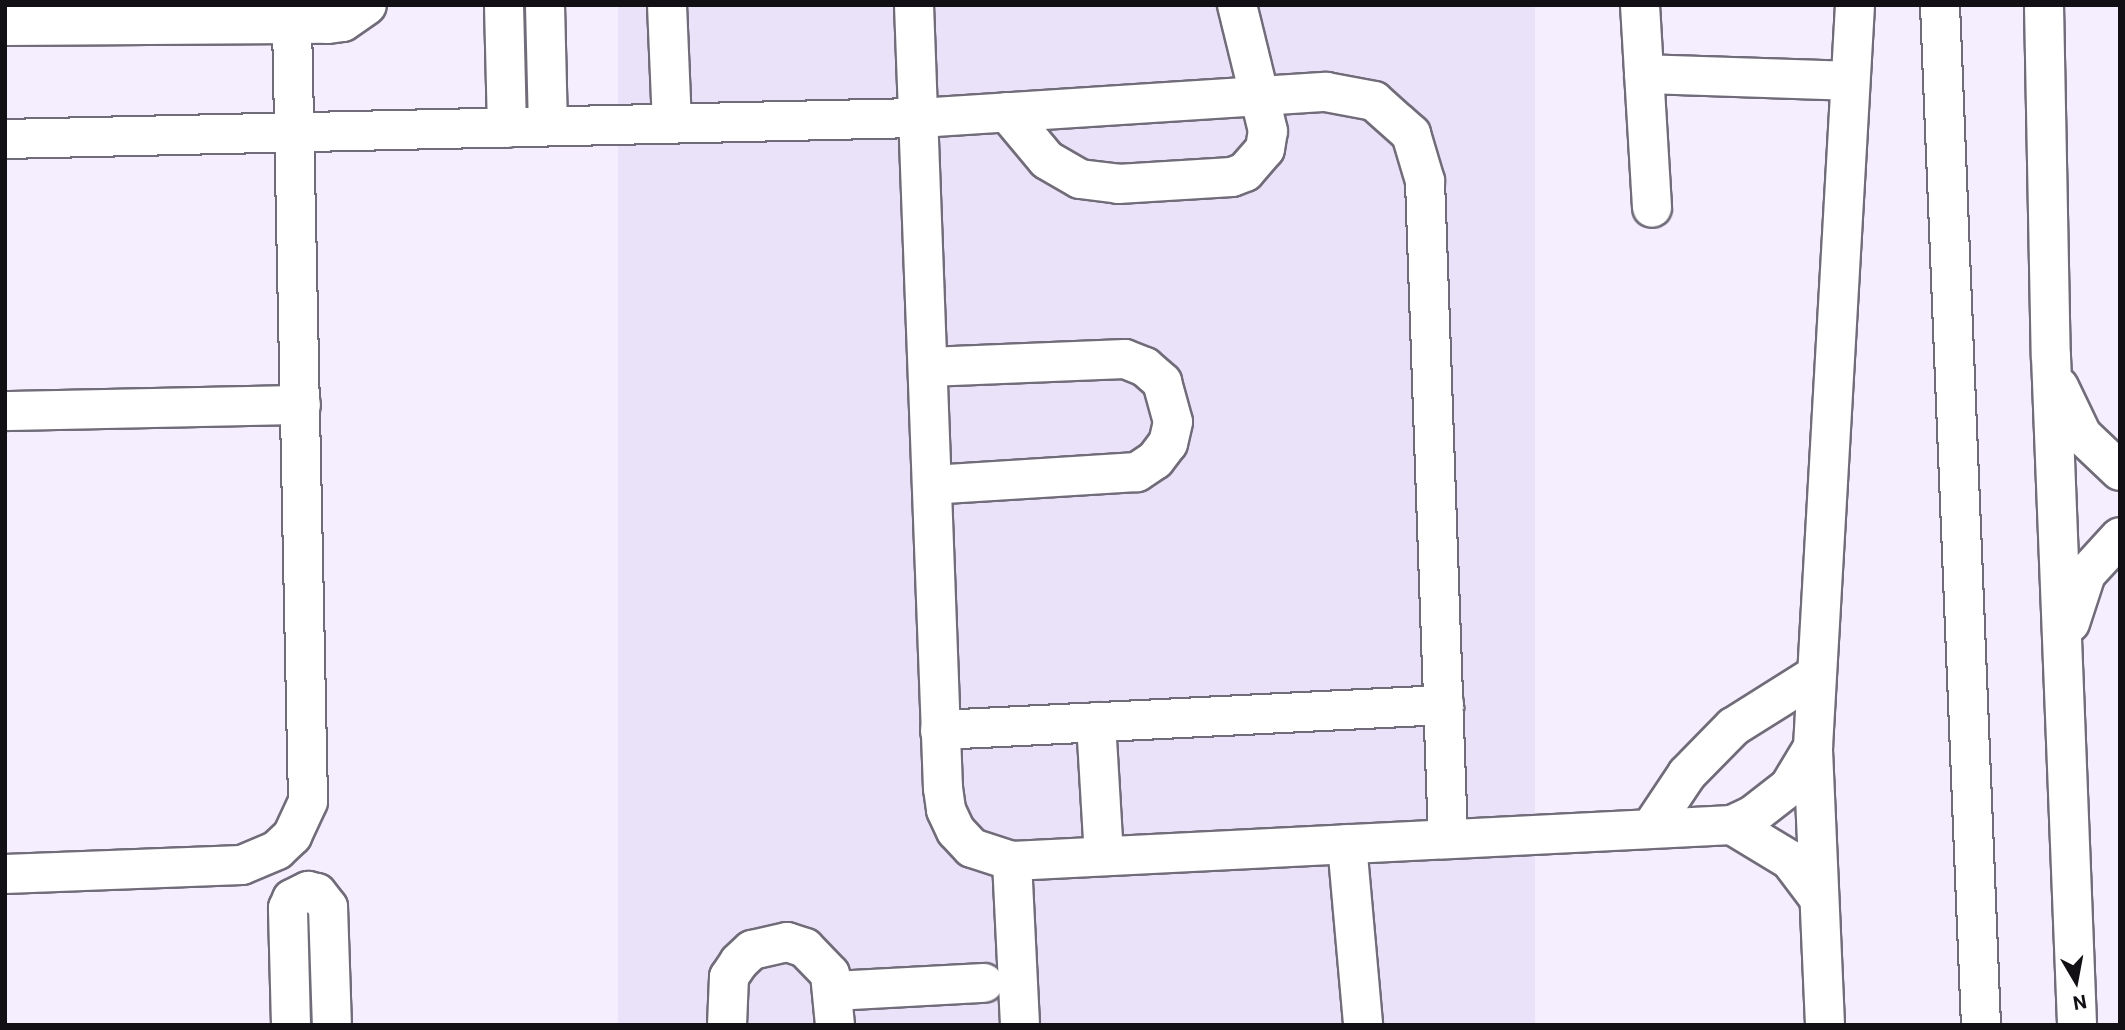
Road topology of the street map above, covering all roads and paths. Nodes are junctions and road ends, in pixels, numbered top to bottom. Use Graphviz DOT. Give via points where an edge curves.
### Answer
graph roads {
  1 [pos="367,5"];
  2 [pos="504,5"];
  3 [pos="545,5"];
  4 [pos="667,5"];
  5 [pos="914,5"];
  6 [pos="1237,5"];
  7 [pos="1640,5"];
  8 [pos="1855,5"];
  9 [pos="1940,5"];
  10 [pos="2044,5"];
  11 [pos="2050,5"];
  12 [pos="219,15"];
  13 [pos="292,24"];
  14 [pos="5,26"];
  15 [pos="2047,61"];
  16 [pos="1644,74"];
  17 [pos="1850,81"];
  18 [pos="1261,95"];
  19 [pos="1007,112"];
  20 [pos="919,118"];
  21 [pos="671,123"];
  22 [pos="548,126"];
  23 [pos="507,128"];
  24 [pos="294,133"];
  25 [pos="5,139"];
  26 [pos="1652,208"];
  27 [pos="2051,356"];
  28 [pos="928,367"];
  29 [pos="301,405"];
  30 [pos="5,411"];
  31 [pos="2120,471"];
  32 [pos="932,485"];
  33 [pos="2120,537"];
  34 [pos="2063,656"];
  35 [pos="1816,676"];
  36 [pos="1444,705"];
  37 [pos="1096,723"];
  38 [pos="940,730"];
  39 [pos="1814,747"];
  40 [pos="1731,825"];
  41 [pos="1651,828"];
  42 [pos="1448,838"];
  43 [pos="1347,844"];
  44 [pos="1104,856"];
  45 [pos="1012,861"];
  46 [pos="5,874"];
  47 [pos="1818,897"];
  48 [pos="984,983"];
  49 [pos="834,1008"];
  50 [pos="290,1025"];
  51 [pos="332,1025"];
  52 [pos="727,1025"];
  53 [pos="1020,1025"];
  54 [pos="1363,1025"];
  55 [pos="1825,1025"];
  56 [pos="1981,1025"];
  57 [pos="2077,1025"];
  1 -- 13 [label="street" via="343,22"];
  2 -- 23 [label="street"];
  3 -- 22 [label="street"];
  4 -- 21 [label="street"];
  5 -- 20 [label="street"];
  6 -- 18 [label="street"];
  7 -- 16 [label="street"];
  8 -- 17 [label="street"];
  9 -- 56 [label="street"];
  10 -- 15 [label="street"];
  11 -- 15 [label="street"];
  12 -- 13 [label="street"];
  12 -- 14 [label="street"];
  13 -- 24 [label="street"];
  15 -- 27 [label="street"];
  16 -- 17 [label="street"];
  16 -- 26 [label="street"];
  17 -- 35 [label="street"];
  18 -- 19 [label="street"];
  18 -- 19 [label="street" via="1268,131 1265,149 1245,172 1219,178 1118,184 1080,178 1047,160"];
  18 -- 36 [label="street" via="1326,92 1374,101 1394,115 1421,157"];
  19 -- 20 [label="street"];
  20 -- 21 [label="street"];
  20 -- 28 [label="street"];
  21 -- 22 [label="street"];
  22 -- 23 [label="street"];
  23 -- 24 [label="street"];
  24 -- 25 [label="street"];
  24 -- 29 [label="street"];
  27 -- 31 [label="street" via="2062,397 2082,435"];
  27 -- 34 [label="street"];
  28 -- 32 [label="street"];
  28 -- 32 [label="street" via="1125,359 1145,367 1162,382 1173,422 1168,443 1155,460 1137,472"];
  29 -- 30 [label="street"];
  29 -- 46 [label="street" via="310,781 308,801 292,836 277,850 242,866"];
  32 -- 38 [label="street"];
  33 -- 34 [label="street" via="2087,575 2071,613"];
  34 -- 57 [label="street"];
  35 -- 39 [label="street"];
  35 -- 41 [label="street" via="1733,727 1687,774"];
  36 -- 37 [label="street"];
  36 -- 42 [label="street"];
  37 -- 38 [label="street"];
  37 -- 44 [label="street"];
  38 -- 45 [label="street" via="946,810 956,831 972,848"];
  39 -- 40 [label="street" via="1789,786 1753,815"];
  39 -- 47 [label="street"];
  40 -- 41 [label="street"];
  40 -- 47 [label="street" via="1773,845 1806,877"];
  41 -- 42 [label="street"];
  42 -- 43 [label="street"];
  43 -- 44 [label="street"];
  43 -- 54 [label="street"];
  44 -- 45 [label="street"];
  45 -- 53 [label="street"];
  47 -- 55 [label="street"];
  48 -- 49 [label="street"];
  49 -- 52 [label="street" via="820,959 796,945 769,943 752,950 729,977"];
  50 -- 51 [label="street" via="288,908 292,899 308,891 317,893 328,907"];
}
